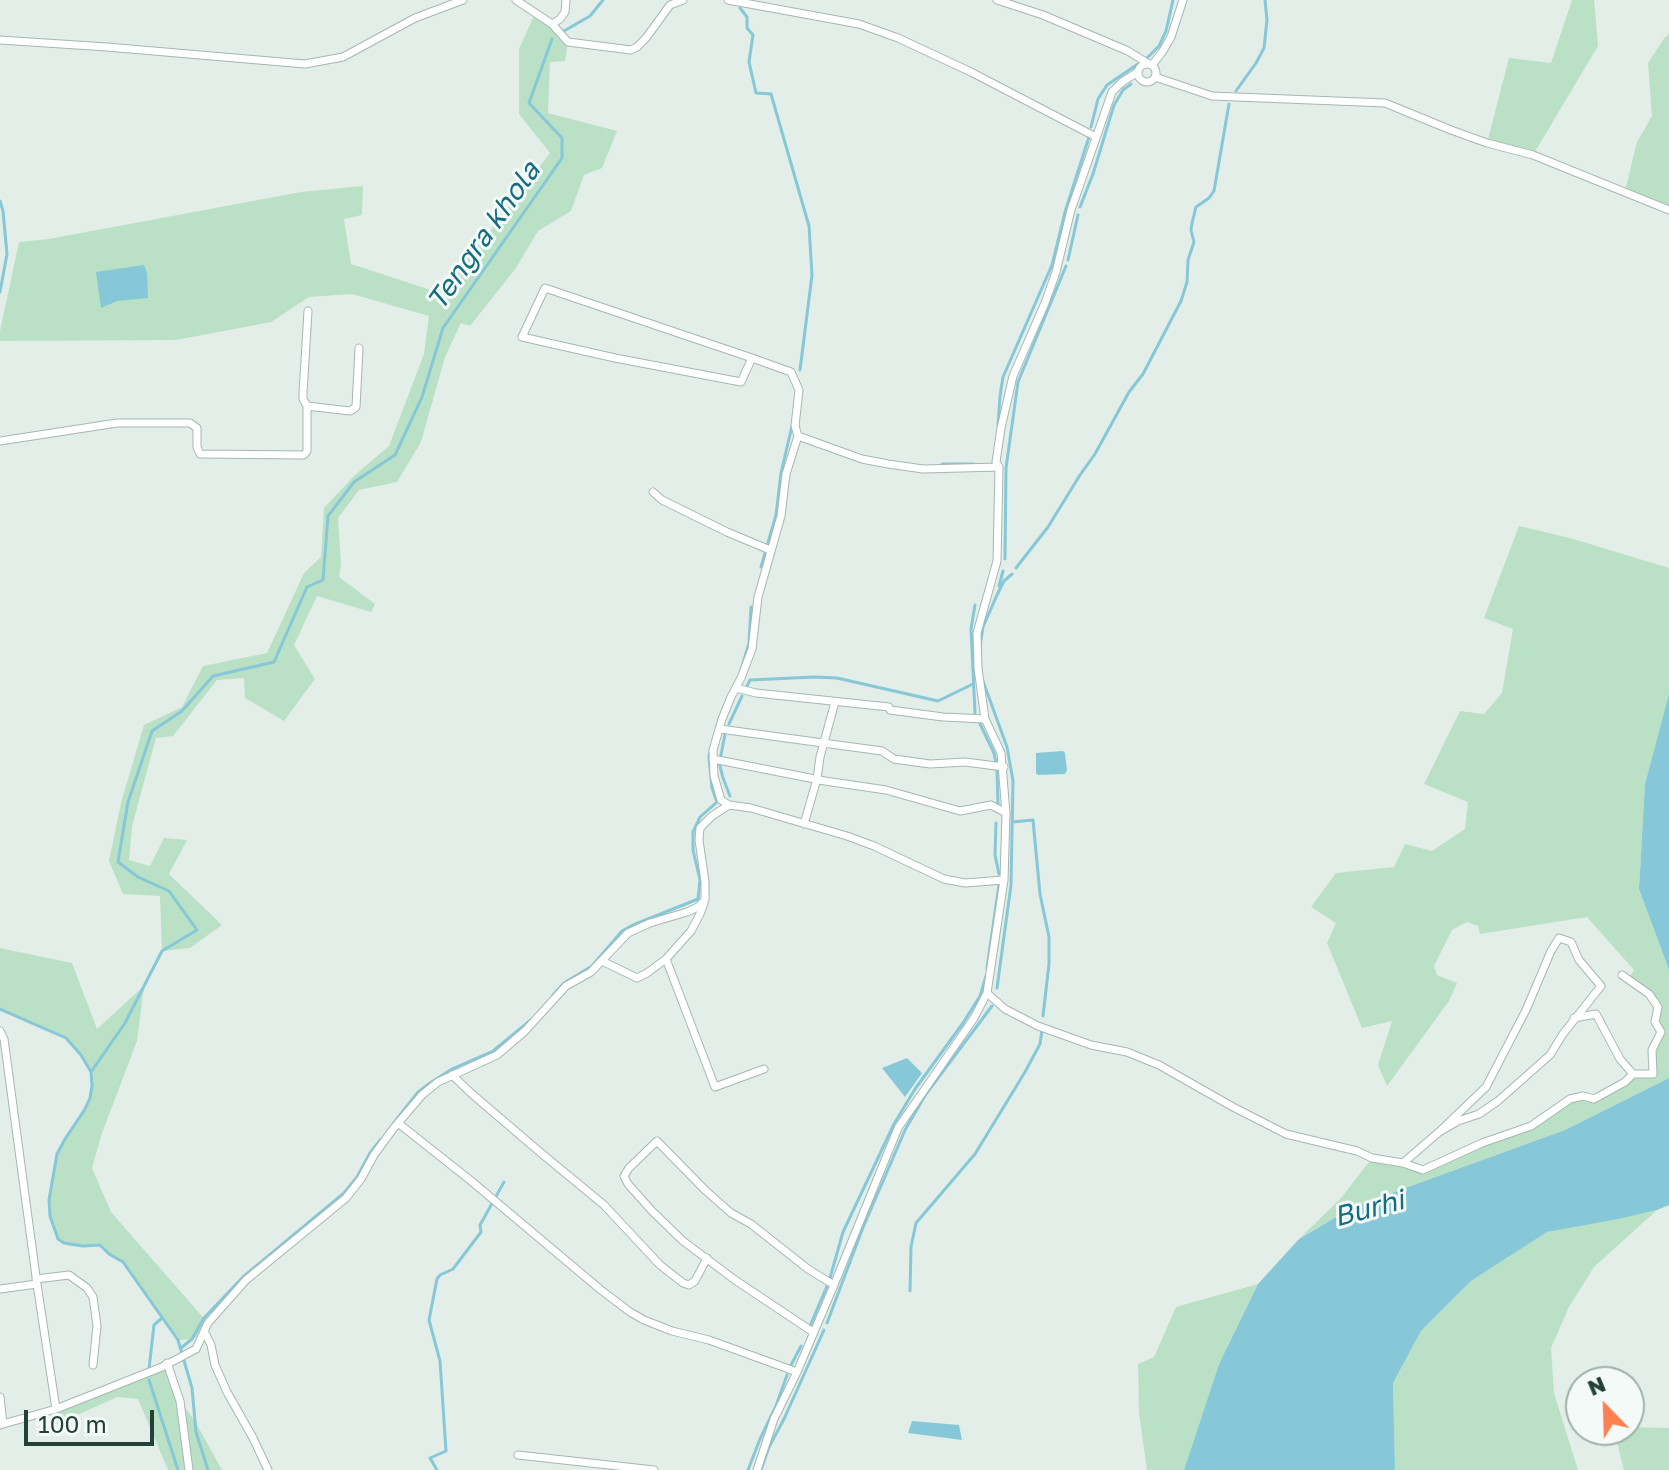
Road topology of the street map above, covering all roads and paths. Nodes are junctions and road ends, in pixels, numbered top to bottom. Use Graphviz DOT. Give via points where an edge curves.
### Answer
graph roads {
  1 [pos="463,0"];
  2 [pos="516,0"];
  3 [pos="566,0"];
  4 [pos="680,0"];
  5 [pos="728,0"];
  6 [pos="997,0"];
  7 [pos="1183,0"];
  8 [pos="552,24"];
  9 [pos="0,40"];
  10 [pos="1150,65"];
  11 [pos="1138,72"];
  12 [pos="1155,77"];
  13 [pos="1096,137"];
  14 [pos="1669,210"];
  15 [pos="308,311"];
  16 [pos="359,348"];
  17 [pos="752,358"];
  18 [pos="307,406"];
  19 [pos="798,436"];
  20 [pos="0,441"];
  21 [pos="999,467"];
  22 [pos="653,492"];
  23 [pos="770,550"];
  24 [pos="736,688"];
  25 [pos="835,702"];
  26 [pos="985,719"];
  27 [pos="720,729"];
  28 [pos="825,742"];
  29 [pos="713,759"];
  30 [pos="1004,767"];
  31 [pos="817,779"];
  32 [pos="729,805"];
  33 [pos="1006,813"];
  34 [pos="804,824"];
  35 [pos="1004,880"];
  36 [pos="705,900"];
  37 [pos="666,959"];
  38 [pos="602,961"];
  39 [pos="1622,975"];
  40 [pos="987,993"];
  41 [pos="1574,1018"];
  42 [pos="0,1031"];
  43 [pos="764,1069"];
  44 [pos="1633,1074"];
  45 [pos="452,1075"];
  46 [pos="398,1123"];
  47 [pos="1439,1132"];
  48 [pos="1403,1163"];
  49 [pos="707,1258"];
  50 [pos="36,1282"];
  51 [pos="834,1285"];
  52 [pos="0,1289"];
  53 [pos="813,1332"];
  54 [pos="205,1333"];
  55 [pos="167,1363"];
  56 [pos="93,1365"];
  57 [pos="797,1372"];
  58 [pos="0,1397"];
  59 [pos="56,1409"];
  60 [pos="2,1425"];
  61 [pos="518,1455"];
  62 [pos="189,1470"];
  63 [pos="268,1470"];
  64 [pos="654,1470"];
  65 [pos="757,1470"];
  1 -- 9 [label="street" via="415,18 343,57 305,64"];
  2 -- 8 [label="street"];
  3 -- 8 [label="street" via="565,12"];
  4 -- 8 [label="street" via="631,50 568,42"];
  5 -- 13 [label="street" via="859,24 898,38"];
  6 -- 10 [label="street" via="1128,51"];
  7 -- 10 [label="street" via="1171,37"];
  10 -- 11 [label="street" via="1142,65"];
  10 -- 12 [label="street"];
  11 -- 12 [label="street" via="1144,81"];
  11 -- 13 [label="street" via="1112,92"];
  12 -- 14 [label="street" via="1212,96 1385,103"];
  13 -- 21 [label="street" via="1056,272 1013,376"];
  15 -- 18 [label="street" via="303,393"];
  16 -- 18 [label="street" via="354,410"];
  17 -- 17 [label="street" via="545,288 522,337 741,382"];
  17 -- 19 [label="street" via="791,372 799,390"];
  18 -- 20 [label="street" via="304,455 200,454 197,428 190,423 117,423"];
  19 -- 21 [label="street" via="888,464 923,469"];
  19 -- 23 [label="street"];
  21 -- 26 [label="street" via="997,561 977,633"];
  22 -- 23 [label="street"];
  23 -- 24 [label="street" via="752,649"];
  24 -- 25 [label="street"];
  24 -- 27 [label="street"];
  25 -- 26 [label="street"];
  25 -- 28 [label="street"];
  26 -- 30 [label="street"];
  27 -- 28 [label="street"];
  27 -- 29 [label="street"];
  28 -- 30 [label="street" via="882,751 894,759"];
  28 -- 31 [label="street"];
  29 -- 31 [label="street"];
  29 -- 32 [label="street" via="721,800"];
  30 -- 33 [label="street"];
  31 -- 33 [label="street" via="886,790 960,811 991,805"];
  31 -- 34 [label="street"];
  32 -- 34 [label="street"];
  32 -- 36 [label="street" via="700,828"];
  33 -- 35 [label="street"];
  34 -- 35 [label="street" via="874,846 944,879"];
  35 -- 40 [label="street"];
  36 -- 37 [label="street" via="691,931"];
  36 -- 38 [label="street" via="628,933"];
  37 -- 38 [label="street" via="637,978"];
  37 -- 43 [label="street" via="715,1087"];
  38 -- 45 [label="street" via="566,986 497,1055"];
  39 -- 44 [label="street" via="1658,1007 1655,1022 1661,1032 1652,1050 1653,1074"];
  40 -- 48 [label="street" via="1038,1026 1159,1065 1286,1134"];
  40 -- 51 [label="street" via="898,1128"];
  41 -- 44 [label="street" via="1596,1014"];
  41 -- 47 [label="street" via="1550,1055 1498,1101"];
  41 -- 47 [label="street" via="1601,986 1571,942 1559,938 1486,1087"];
  42 -- 50 [label="street"];
  44 -- 48 [label="street" via="1594,1099 1570,1099 1531,1126 1423,1170"];
  45 -- 46 [label="street" via="422,1095"];
  45 -- 49 [label="street" via="604,1205 683,1283 695,1281"];
  46 -- 54 [label="street" via="346,1198 246,1280"];
  46 -- 57 [label="street" via="630,1312"];
  47 -- 48 [label="street"];
  49 -- 51 [label="street" via="652,1211 624,1176 657,1141 731,1213"];
  49 -- 53 [label="street"];
  50 -- 52 [label="street"];
  50 -- 56 [label="street" via="69,1275 87,1288 97,1326"];
  50 -- 59 [label="street"];
  51 -- 53 [label="street"];
  53 -- 57 [label="street"];
  54 -- 55 [label="street" via="193,1352"];
  54 -- 63 [label="street" via="227,1392"];
  55 -- 59 [label="street"];
  55 -- 62 [label="street" via="180,1401"];
  57 -- 65 [label="street"];
  58 -- 60 [label="street"];
  59 -- 60 [label="street"];
  61 -- 64 [label="street"];
}
